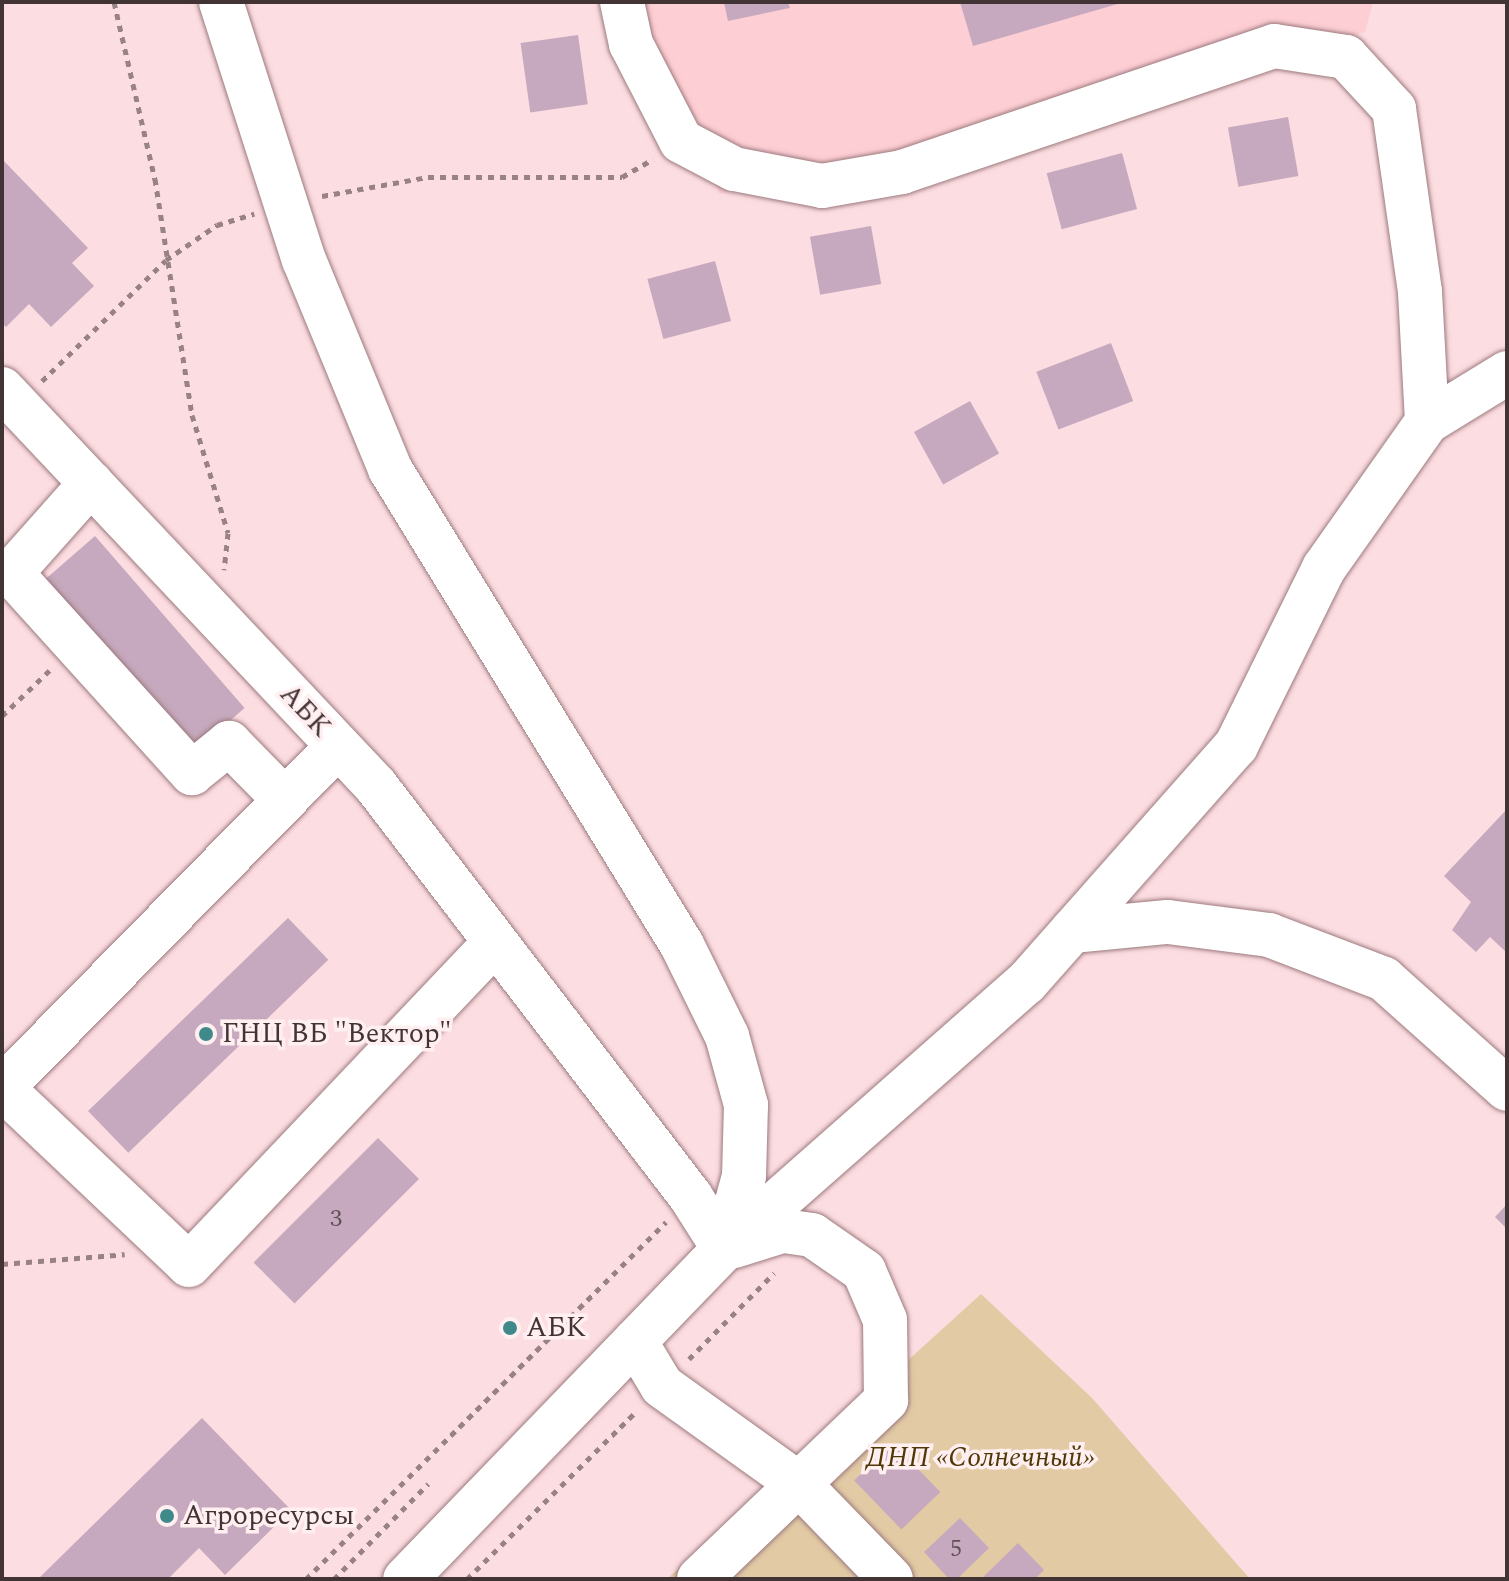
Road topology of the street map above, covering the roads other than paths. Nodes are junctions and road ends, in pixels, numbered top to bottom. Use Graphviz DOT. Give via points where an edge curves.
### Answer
graph roads {
  1 [pos="221,2"];
  2 [pos="622,2"];
  3 [pos="1507,373"];
  4 [pos="9,396"];
  5 [pos="1427,422"];
  6 [pos="91,483"];
  7 [pos="338,746"];
  8 [pos="285,800"];
  9 [pos="1072,931"];
  10 [pos="495,942"];
  11 [pos="2,1088"];
  12 [pos="1507,1089"];
  13 [pos="724,1249"];
  14 [pos="635,1341"];
  15 [pos="799,1484"];
  16 [pos="405,1579"];
  17 [pos="699,1579"];
  18 [pos="891,1579"];
  1 -- 13 [label="street" via="286,205 390,469 682,945 727,1036 746,1105 744,1176"];
  2 -- 5 [label="street" via="631,44 681,141 734,169 822,186 902,172 1274,46 1346,57 1394,109 1420,292"];
  3 -- 5 [label="street"];
  4 -- 6 [label="street, АБК"];
  5 -- 9 [label="street" via="1324,568 1236,746"];
  6 -- 7 [label="street, АБК"];
  6 -- 8 [label="street" via="11,573 192,773 229,743"];
  7 -- 8 [label="street"];
  7 -- 10 [label="street, АБК" via="376,786"];
  8 -- 11 [label="street"];
  9 -- 12 [label="street" via="1168,922 1269,935 1384,979"];
  9 -- 13 [label="street" via="1015,993"];
  10 -- 11 [label="street" via="189,1265"];
  10 -- 13 [label="street, АБК" via="691,1197"];
  13 -- 14 [label="street"];
  13 -- 15 [label="street" via="782,1231 812,1235 864,1271 885,1320 886,1400"];
  14 -- 15 [label="street" via="662,1386"];
  14 -- 16 [label="street"];
  15 -- 17 [label="street"];
  15 -- 18 [label="street"];
}
